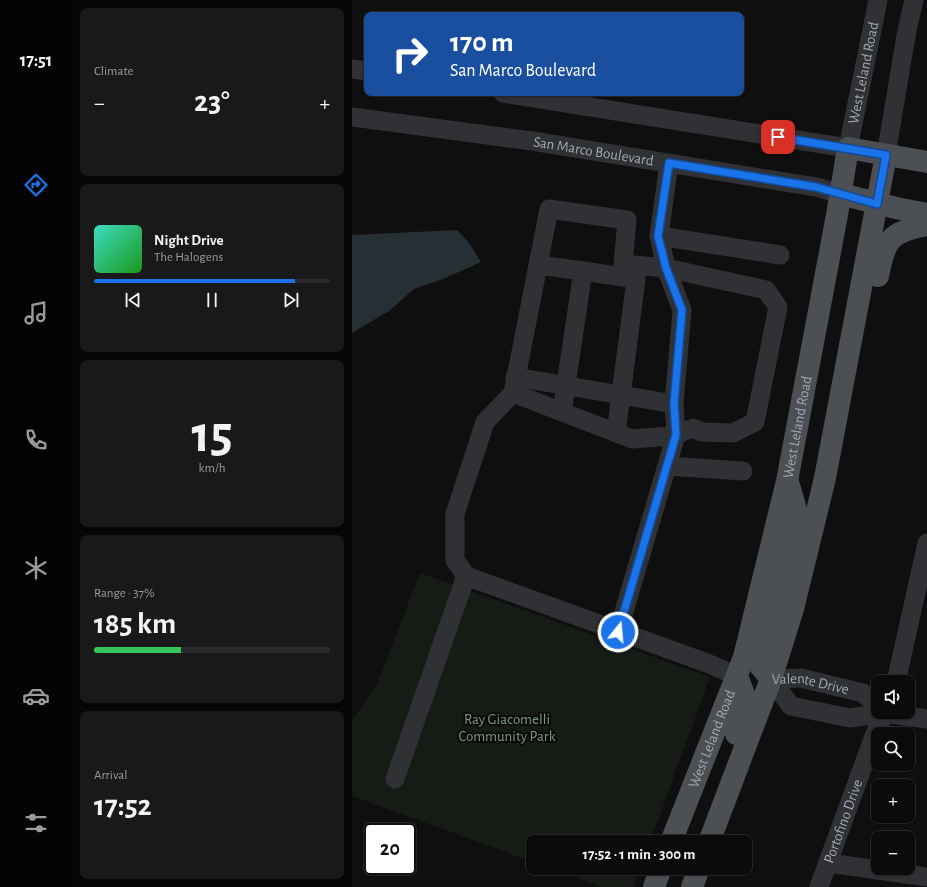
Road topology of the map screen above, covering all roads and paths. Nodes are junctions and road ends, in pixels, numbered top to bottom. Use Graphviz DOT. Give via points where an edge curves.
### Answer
graph roads {
  1 [pos="878,0"];
  2 [pos="914,0"];
  3 [pos="352,69"];
  4 [pos="364,71"];
  5 [pos="522,96"];
  6 [pos="352,117"];
  7 [pos="848,148"];
  8 [pos="886,155"];
  9 [pos="927,162"];
  10 [pos="669,163"];
  11 [pos="841,194"];
  12 [pos="877,204"];
  13 [pos="927,214"];
  14 [pos="927,225"];
  15 [pos="658,236"];
  16 [pos="780,255"];
  17 [pos="538,265"];
  18 [pos="666,268"];
  19 [pos="622,271"];
  20 [pos="583,272"];
  21 [pos="514,385"];
  22 [pos="566,386"];
  23 [pos="622,396"];
  24 [pos="674,404"];
  25 [pos="562,412"];
  26 [pos="685,431"];
  27 [pos="616,433"];
  28 [pos="667,466"];
  29 [pos="743,471"];
  30 [pos="825,478"];
  31 [pos="787,481"];
  32 [pos="926,553"];
  33 [pos="466,576"];
  34 [pos="618,632"];
  35 [pos="898,675"];
  36 [pos="737,676"];
  37 [pos="770,679"];
  38 [pos="871,701"];
  39 [pos="871,714"];
  40 [pos="915,717"];
  41 [pos="880,719"];
  42 [pos="927,719"];
  43 [pos="395,780"];
  44 [pos="675,835"];
  45 [pos="704,835"];
  46 [pos="712,835"];
  47 [pos="829,863"];
  48 [pos="658,875"];
  49 [pos="696,875"];
  50 [pos="927,877"];
  51 [pos="654,887"];
  52 [pos="692,887"];
  53 [pos="819,887"];
  1 -- 7 [label="street, West Leland Road"];
  2 -- 8 [label="street"];
  3 -- 4 [label="street"];
  5 -- 7 [label="street"];
  6 -- 10 [label="street, San Marco Boulevard" via="532,141"];
  7 -- 8 [label="main road"];
  7 -- 11 [label="main road, West Leland Road"];
  8 -- 9 [label="main road"];
  8 -- 12 [label="main road"];
  10 -- 11 [label="street, San Marco Boulevard" via="816,187"];
  10 -- 15 [label="street"];
  11 -- 12 [label="main road, San Marco Boulevard"];
  11 -- 31 [label="main road, West Leland Road"];
  12 -- 13 [label="main road, San Marco Boulevard"];
  12 -- 30 [label="main road"];
  14 -- 30 [label="main road" via="902,231 892,238 883,251 856,390"];
  15 -- 16 [label="street"];
  15 -- 18 [label="street"];
  17 -- 19 [label="street" via="549,209 627,220"];
  17 -- 20 [label="street"];
  17 -- 21 [label="street"];
  18 -- 19 [label="street"];
  18 -- 24 [label="street" via="682,310"];
  18 -- 26 [label="street" via="766,290 778,307 755,422 710,420"];
  19 -- 20 [label="street"];
  19 -- 23 [label="street" via="636,279"];
  20 -- 22 [label="street"];
  21 -- 22 [label="street"];
  21 -- 25 [label="street"];
  21 -- 33 [label="street" via="485,422 455,514 455,560"];
  22 -- 23 [label="street"];
  22 -- 25 [label="street"];
  23 -- 24 [label="street"];
  23 -- 27 [label="street"];
  24 -- 26 [label="street"];
  25 -- 27 [label="street"];
  26 -- 27 [label="street" via="632,439"];
  26 -- 28 [label="street"];
  28 -- 29 [label="street"];
  28 -- 34 [label="street"];
  30 -- 37 [label="main road" via="793,610"];
  31 -- 36 [label="main road, West Leland Road" via="744,657"];
  31 -- 37 [label="main road" via="797,513 762,645 760,666"];
  32 -- 35 [label="street"];
  33 -- 34 [label="street"];
  33 -- 43 [label="street"];
  34 -- 36 [label="street"];
  36 -- 44 [label="main road, West Leland Road"];
  36 -- 45 [label="main road" via="745,698 742,719 705,818"];
  37 -- 38 [label="street, Valente Drive" via="801,678 862,693"];
  37 -- 39 [label="street, Valente Drive" via="791,706 850,718"];
  37 -- 46 [label="main road"];
  40 -- 42 [label="street, Valente Drive"];
  41 -- 47 [label="street, Portofino Drive"];
  47 -- 50 [label="street"];
  47 -- 53 [label="street, Portofino Drive"];
  48 -- 51 [label="main road"];
  49 -- 52 [label="main road"];
}
